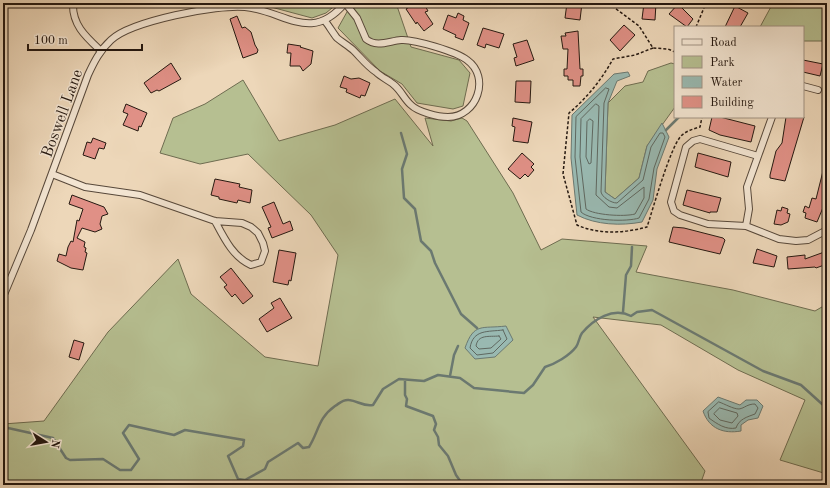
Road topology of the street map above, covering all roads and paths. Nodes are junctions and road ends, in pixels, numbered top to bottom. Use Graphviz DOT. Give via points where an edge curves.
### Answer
graph roads {
  1 [pos="73,3"];
  2 [pos="345,3"];
  3 [pos="608,3"];
  4 [pos="706,3"];
  5 [pos="325,21"];
  6 [pos="696,26"];
  7 [pos="652,48"];
  8 [pos="101,51"];
  9 [pos="674,52"];
  10 [pos="804,86"];
  11 [pos="818,90"];
  12 [pos="702,118"];
  13 [pos="772,118"];
  14 [pos="758,156"];
  15 [pos="52,174"];
  16 [pos="215,221"];
  17 [pos="746,226"];
  18 [pos="827,230"];
  19 [pos="3,297"];
  1 -- 8 [label="street" via="74,17 80,31"];
  2 -- 5 [label="street"];
  2 -- 5 [label="street" via="354,12 366,39 370,42 410,41 449,51 469,60 480,82 477,97 472,105 466,111 448,117 411,105 394,84 375,72 337,38"];
  3 -- 7 [label="path" via="639,26"];
  4 -- 6 [label="path"];
  5 -- 8 [label="street, Boswell Lane" via="304,23 256,9 225,6 140,25 112,39"];
  7 -- 9 [label="path"];
  7 -- 12 [label="path" via="635,55 613,59 590,92 569,113 563,174 577,225 590,231 631,232 648,227 680,137 700,126"];
  8 -- 15 [label="street, Boswell Lane" via="88,75"];
  10 -- 11 [label="street"];
  13 -- 14 [label="street"];
  14 -- 17 [label="street" via="747,187 749,209"];
  14 -- 17 [label="street" via="700,139 693,141 686,147 671,202 674,211 680,215 708,224"];
  15 -- 16 [label="street" via="85,187 140,195"];
  15 -- 19 [label="street, Boswell Lane"];
  16 -- 16 [label="street" via="242,223 251,227 263,243 265,251 261,262 251,265 238,257"];
  17 -- 18 [label="street" via="779,239 796,241 808,240"];
}
